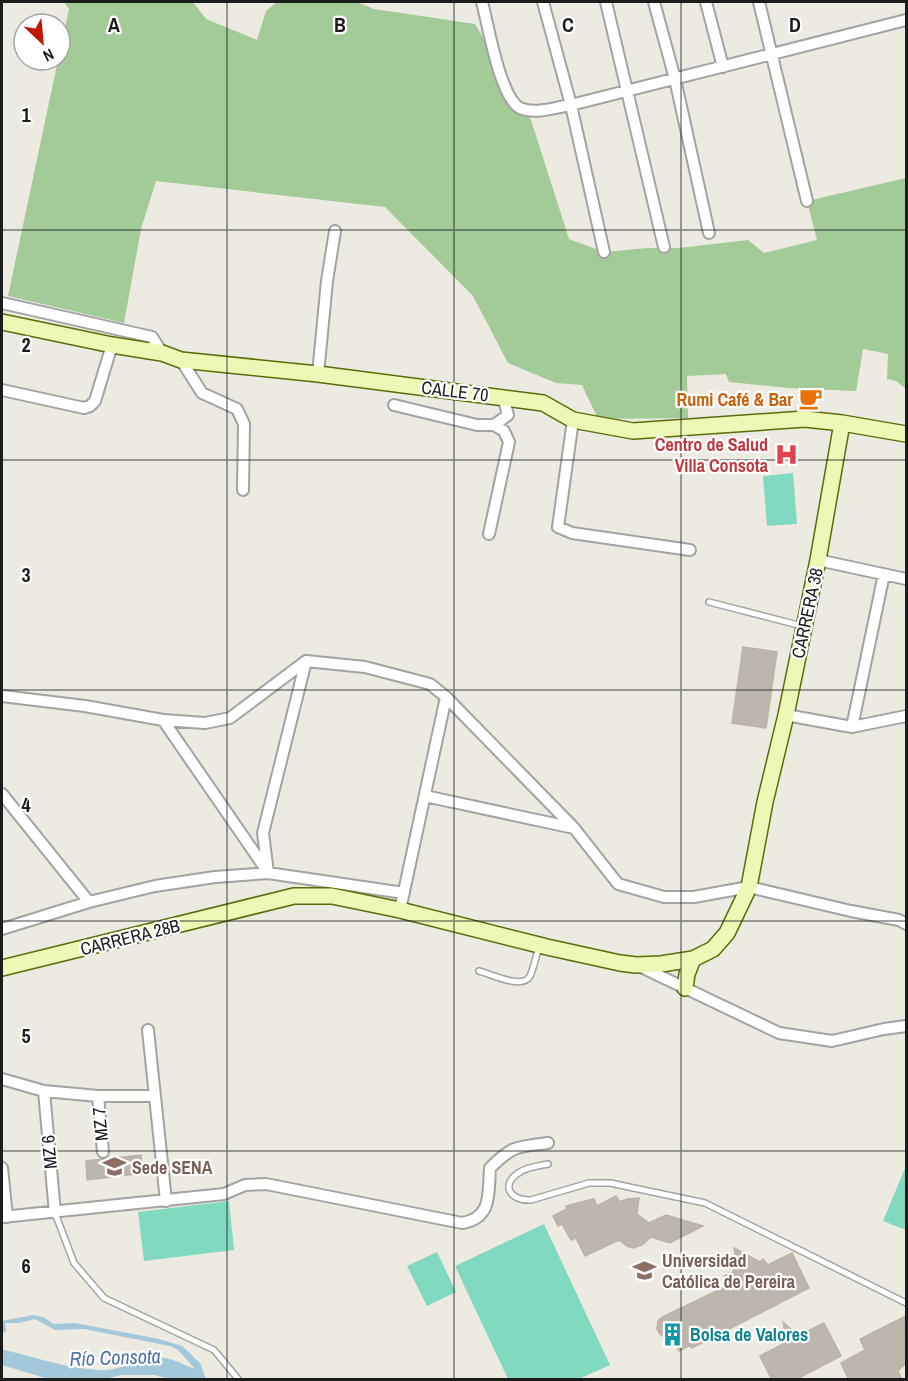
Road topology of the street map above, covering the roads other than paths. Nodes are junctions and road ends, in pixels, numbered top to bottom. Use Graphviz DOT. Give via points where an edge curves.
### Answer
graph roads {
  1 [pos="482,2"];
  2 [pos="543,2"];
  3 [pos="606,2"];
  4 [pos="654,2"];
  5 [pos="706,2"];
  6 [pos="759,2"];
  7 [pos="906,20"];
  8 [pos="773,55"];
  9 [pos="723,67"];
  10 [pos="675,79"];
  11 [pos="627,91"];
  12 [pos="571,105"];
  13 [pos="807,201"];
  14 [pos="334,231"];
  15 [pos="709,233"];
  16 [pos="664,247"];
  17 [pos="604,252"];
  18 [pos="2,303"];
  19 [pos="2,322"];
  20 [pos="112,345"];
  21 [pos="162,353"];
  22 [pos="181,360"];
  23 [pos="318,375"];
  24 [pos="2,390"];
  25 [pos="503,397"];
  26 [pos="394,405"];
  27 [pos="573,420"];
  28 [pos="842,423"];
  29 [pos="495,425"];
  30 [pos="906,434"];
  31 [pos="243,490"];
  32 [pos="489,534"];
  33 [pos="690,550"];
  34 [pos="818,560"];
  35 [pos="884,574"];
  36 [pos="906,579"];
  37 [pos="709,602"];
  38 [pos="803,627"];
  39 [pos="306,661"];
  40 [pos="2,696"];
  41 [pos="446,697"];
  42 [pos="786,715"];
  43 [pos="906,716"];
  44 [pos="163,720"];
  45 [pos="852,728"];
  46 [pos="2,794"];
  47 [pos="425,796"];
  48 [pos="574,828"];
  49 [pos="268,873"];
  50 [pos="749,887"];
  51 [pos="404,893"];
  52 [pos="89,902"];
  53 [pos="400,910"];
  54 [pos="906,924"];
  55 [pos="2,929"];
  56 [pos="539,945"];
  57 [pos="693,959"];
  58 [pos="636,965"];
  59 [pos="2,968"];
  60 [pos="479,970"];
  61 [pos="685,988"];
  62 [pos="906,1026"];
  63 [pos="147,1030"];
  64 [pos="2,1079"];
  65 [pos="44,1091"];
  66 [pos="98,1096"];
  67 [pos="155,1096"];
  68 [pos="548,1143"];
  69 [pos="103,1152"];
  70 [pos="548,1164"];
  71 [pos="2,1168"];
  72 [pos="166,1201"];
  73 [pos="55,1213"];
  74 [pos="4,1217"];
  75 [pos="906,1303"];
  76 [pos="239,1380"];
  1 -- 12 [label="street" via="503,86 511,100 532,111"];
  2 -- 12 [label="street"];
  3 -- 11 [label="street"];
  4 -- 10 [label="street"];
  5 -- 9 [label="street"];
  6 -- 8 [label="street"];
  7 -- 8 [label="street"];
  8 -- 9 [label="street"];
  8 -- 13 [label="street"];
  9 -- 10 [label="street"];
  10 -- 11 [label="street"];
  10 -- 15 [label="street"];
  11 -- 12 [label="street"];
  11 -- 16 [label="street"];
  12 -- 17 [label="street"];
  14 -- 23 [label="street"];
  18 -- 21 [label="street" via="152,337"];
  19 -- 20 [label="street, CALLE 70"];
  20 -- 21 [label="street, CALLE 70"];
  20 -- 24 [label="street" via="90,406 84,408"];
  21 -- 22 [label="street, CALLE 70"];
  22 -- 23 [label="street, CALLE 70"];
  22 -- 31 [label="street" via="202,393 237,409 244,424"];
  23 -- 25 [label="street, CALLE 70"];
  25 -- 27 [label="street, CALLE 70" via="543,403"];
  25 -- 29 [label="street" via="508,415"];
  26 -- 29 [label="street" via="477,425"];
  27 -- 28 [label="street, CALLE 70" via="633,431 805,419"];
  27 -- 33 [label="street" via="558,527 572,533"];
  28 -- 30 [label="street, CALLE 70"];
  28 -- 34 [label="street, CARRERA 38"];
  29 -- 32 [label="street" via="504,431 508,442"];
  34 -- 35 [label="street"];
  34 -- 38 [label="street, CARRERA 38"];
  35 -- 36 [label="street"];
  35 -- 45 [label="street"];
  37 -- 38 [label="lane"];
  38 -- 42 [label="street, CARRERA 38"];
  39 -- 41 [label="street" via="365,667 430,684"];
  39 -- 44 [label="street" via="230,718 205,723"];
  39 -- 49 [label="street" via="263,833"];
  40 -- 44 [label="street"];
  41 -- 47 [label="street"];
  41 -- 48 [label="street"];
  42 -- 45 [label="street"];
  42 -- 50 [label="street, CARRERA 38"];
  43 -- 45 [label="street"];
  44 -- 49 [label="street"];
  46 -- 52 [label="street"];
  47 -- 48 [label="street"];
  47 -- 51 [label="street"];
  48 -- 50 [label="street" via="618,885 664,897 694,897"];
  49 -- 51 [label="street"];
  49 -- 52 [label="street" via="155,886"];
  50 -- 54 [label="street"];
  50 -- 57 [label="street, CARRERA 38" via="727,933 713,949"];
  51 -- 53 [label="street"];
  52 -- 55 [label="street"];
  53 -- 56 [label="street, CARRERA 28B"];
  53 -- 59 [label="street, CARRERA 28B" via="332,896 294,896"];
  56 -- 58 [label="street, CARRERA 28B"];
  56 -- 60 [label="lane" via="526,981 515,982"];
  57 -- 58 [label="street, CARRERA 28B"];
  57 -- 61 [label="street"];
  58 -- 61 [label="street"];
  61 -- 62 [label="street" via="779,1033 832,1041"];
  63 -- 67 [label="street"];
  64 -- 65 [label="street"];
  65 -- 66 [label="street"];
  65 -- 73 [label="street, MZ 6"];
  66 -- 67 [label="street"];
  66 -- 69 [label="street, MZ 7"];
  67 -- 72 [label="street"];
  68 -- 72 [label="street" via="507,1151 490,1168 482,1214 462,1223 266,1184"];
  70 -- 75 [label="lane" via="514,1176 510,1182 513,1196 531,1200 589,1183 610,1183 705,1203"];
  71 -- 74 [label="street"];
  72 -- 73 [label="street"];
  73 -- 74 [label="street"];
  73 -- 76 [label="lane" via="74,1263 104,1298 214,1350"];
}
